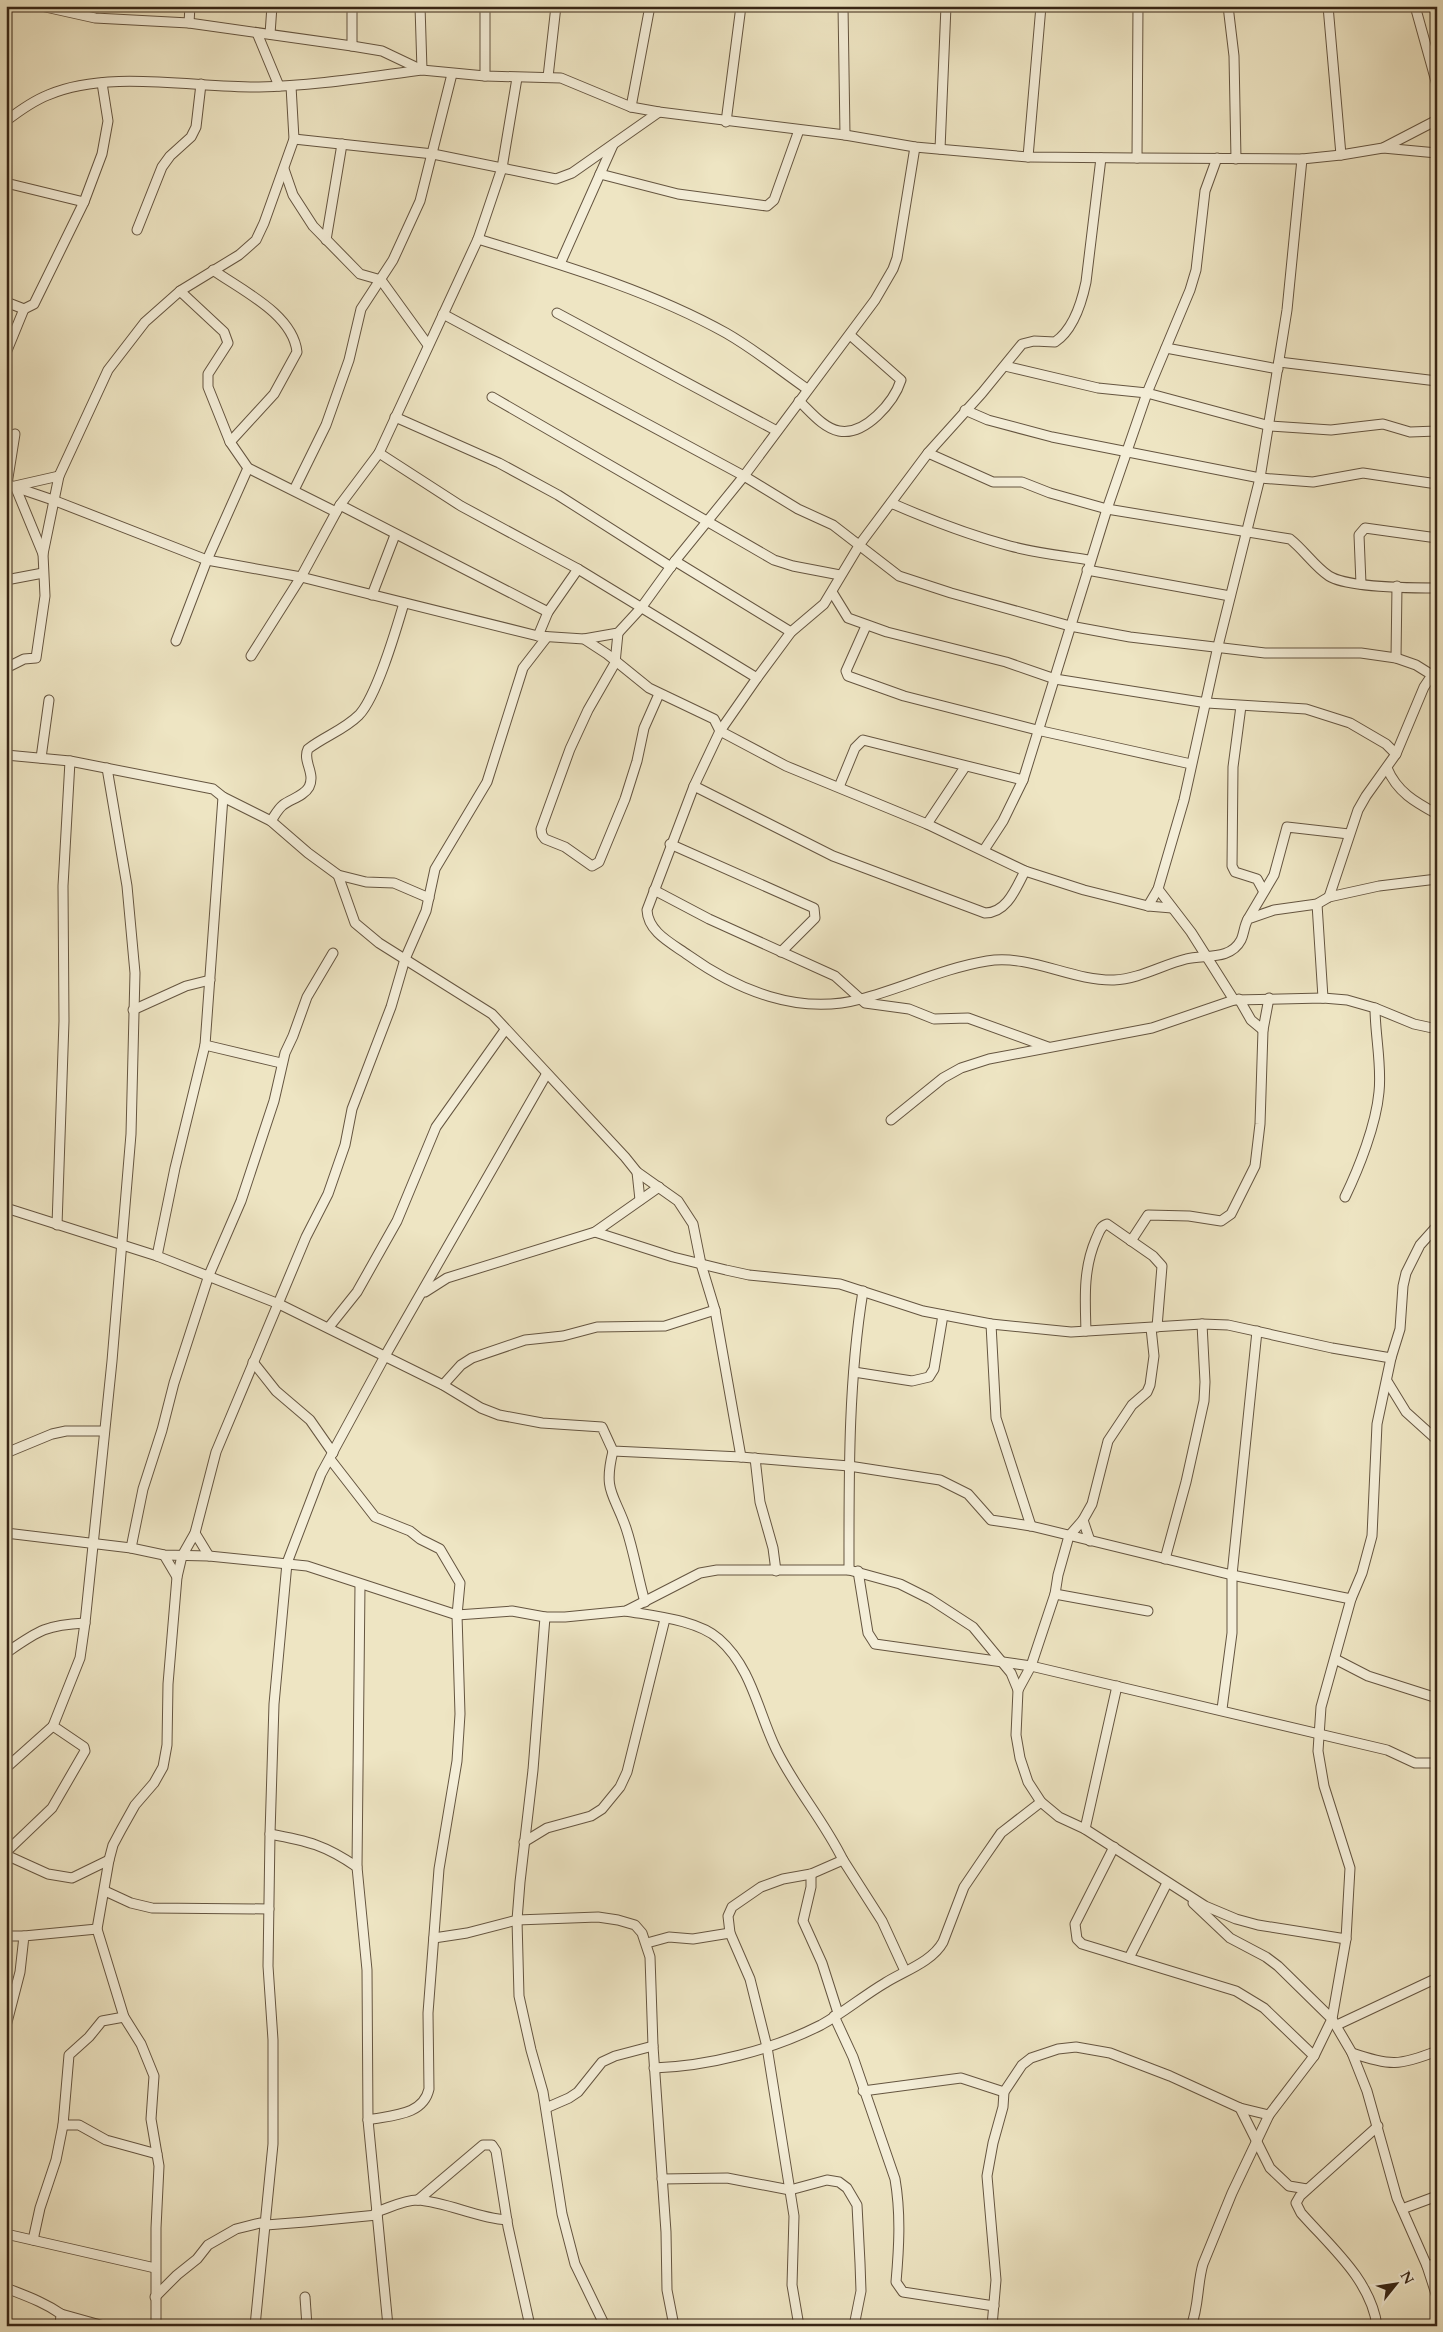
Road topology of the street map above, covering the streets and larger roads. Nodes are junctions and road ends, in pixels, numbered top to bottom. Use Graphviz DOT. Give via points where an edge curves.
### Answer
graph roads {
  1 [pos="41,6"];
  2 [pos="190,6"];
  3 [pos="272,6"];
  4 [pos="352,6"];
  5 [pos="420,6"];
  6 [pos="485,6"];
  7 [pos="556,6"];
  8 [pos="650,6"];
  9 [pos="740,6"];
  10 [pos="842,6"];
  11 [pos="946,6"];
  12 [pos="1041,6"];
  13 [pos="1138,6"];
  14 [pos="1228,6"];
  15 [pos="1328,6"];
  16 [pos="1415,6"];
  17 [pos="70,10"];
  18 [pos="189,23"];
  19 [pos="257,33"];
  20 [pos="270,34"];
  21 [pos="352,46"];
  22 [pos="422,70"];
  23 [pos="452,74"];
  24 [pos="485,76"];
  25 [pos="548,77"];
  26 [pos="517,78"];
  27 [pos="102,83"];
  28 [pos="201,84"];
  29 [pos="278,86"];
  30 [pos="291,86"];
  31 [pos="1437,86"];
  32 [pos="631,107"];
  33 [pos="659,112"];
  34 [pos="1437,120"];
  35 [pos="6,121"];
  36 [pos="726,122"];
  37 [pos="799,130"];
  38 [pos="845,135"];
  39 [pos="294,139"];
  40 [pos="342,144"];
  41 [pos="614,145"];
  42 [pos="915,147"];
  43 [pos="1383,148"];
  44 [pos="940,149"];
  45 [pos="1437,153"];
  46 [pos="433,154"];
  47 [pos="1341,155"];
  48 [pos="1028,157"];
  49 [pos="1101,158"];
  50 [pos="1137,158"];
  51 [pos="1217,158"];
  52 [pos="1236,159"];
  53 [pos="1302,160"];
  54 [pos="502,168"];
  55 [pos="284,169"];
  56 [pos="600,174"];
  57 [pos="6,182"];
  58 [pos="84,202"];
  59 [pos="137,230"];
  60 [pos="478,239"];
  61 [pos="326,240"];
  62 [pos="560,264"];
  63 [pos="212,270"];
  64 [pos="381,280"];
  65 [pos="180,291"];
  66 [pos="6,302"];
  67 [pos="24,309"];
  68 [pos="557,313"];
  69 [pos="443,314"];
  70 [pos="850,335"];
  71 [pos="428,345"];
  72 [pos="1166,348"];
  73 [pos="6,353"];
  74 [pos="1004,366"];
  75 [pos="1279,366"];
  76 [pos="1437,380"];
  77 [pos="807,389"];
  78 [pos="1147,393"];
  79 [pos="492,398"];
  80 [pos="799,401"];
  81 [pos="966,410"];
  82 [pos="395,417"];
  83 [pos="1270,426"];
  84 [pos="777,431"];
  85 [pos="1437,431"];
  86 [pos="15,434"];
  87 [pos="230,442"];
  88 [pos="1127,451"];
  89 [pos="379,453"];
  90 [pos="928,453"];
  91 [pos="248,468"];
  92 [pos="59,476"];
  93 [pos="744,476"];
  94 [pos="1260,478"];
  95 [pos="1437,484"];
  96 [pos="9,485"];
  97 [pos="294,490"];
  98 [pos="53,500"];
  99 [pos="891,503"];
  100 [pos="338,509"];
  101 [pos="1107,510"];
  102 [pos="707,520"];
  103 [pos="1246,534"];
  104 [pos="395,535"];
  105 [pos="1437,538"];
  106 [pos="860,544"];
  107 [pos="44,554"];
  108 [pos="207,560"];
  109 [pos="1090,560"];
  110 [pos="673,564"];
  111 [pos="578,569"];
  112 [pos="1087,570"];
  113 [pos="43,573"];
  114 [pos="840,575"];
  115 [pos="301,577"];
  116 [pos="6,580"];
  117 [pos="1361,584"];
  118 [pos="1396,586"];
  119 [pos="1437,588"];
  120 [pos="832,592"];
  121 [pos="372,595"];
  122 [pos="1230,596"];
  123 [pos="404,603"];
  124 [pos="641,608"];
  125 [pos="548,612"];
  126 [pos="866,626"];
  127 [pos="1070,626"];
  128 [pos="791,632"];
  129 [pos="618,633"];
  130 [pos="543,636"];
  131 [pos="584,639"];
  132 [pos="176,641"];
  133 [pos="1218,646"];
  134 [pos="252,656"];
  135 [pos="1396,658"];
  136 [pos="616,663"];
  137 [pos="6,668"];
  138 [pos="1435,674"];
  139 [pos="757,678"];
  140 [pos="1055,679"];
  141 [pos="659,694"];
  142 [pos="50,700"];
  143 [pos="1207,703"];
  144 [pos="1241,706"];
  145 [pos="1037,730"];
  146 [pos="720,732"];
  147 [pos="1396,754"];
  148 [pos="6,755"];
  149 [pos="42,758"];
  150 [pos="70,761"];
  151 [pos="1191,764"];
  152 [pos="964,767"];
  153 [pos="107,768"];
  154 [pos="1387,768"];
  155 [pos="1023,780"];
  156 [pos="694,786"];
  157 [pos="839,787"];
  158 [pos="223,797"];
  159 [pos="1437,814"];
  160 [pos="271,821"];
  161 [pos="927,824"];
  162 [pos="1349,834"];
  163 [pos="670,844"];
  164 [pos="984,850"];
  165 [pos="1025,872"];
  166 [pos="338,875"];
  167 [pos="1437,879"];
  168 [pos="1158,888"];
  169 [pos="654,890"];
  170 [pos="1263,890"];
  171 [pos="1329,897"];
  172 [pos="429,898"];
  173 [pos="1317,904"];
  174 [pos="1148,906"];
  175 [pos="1172,908"];
  176 [pos="1248,919"];
  177 [pos="781,952"];
  178 [pos="333,953"];
  179 [pos="1207,958"];
  180 [pos="405,959"];
  181 [pos="210,980"];
  182 [pos="1270,998"];
  183 [pos="1323,998"];
  184 [pos="860,1000"];
  185 [pos="1236,1000"];
  186 [pos="1375,1008"];
  187 [pos="133,1010"];
  188 [pos="1437,1029"];
  189 [pos="504,1030"];
  190 [pos="1263,1030"];
  191 [pos="205,1045"];
  192 [pos="1049,1048"];
  193 [pos="281,1063"];
  194 [pos="546,1075"];
  195 [pos="891,1120"];
  196 [pos="637,1172"];
  197 [pos="659,1187"];
  198 [pos="1345,1197"];
  199 [pos="640,1200"];
  200 [pos="6,1208"];
  201 [pos="57,1225"];
  202 [pos="1437,1226"];
  203 [pos="595,1232"];
  204 [pos="1131,1241"];
  205 [pos="121,1244"];
  206 [pos="157,1256"];
  207 [pos="701,1264"];
  208 [pos="209,1275"];
  209 [pos="863,1292"];
  210 [pos="421,1296"];
  211 [pos="279,1304"];
  212 [pos="715,1310"];
  213 [pos="943,1315"];
  214 [pos="991,1324"];
  215 [pos="1202,1324"];
  216 [pos="329,1327"];
  217 [pos="1154,1327"];
  218 [pos="1086,1331"];
  219 [pos="1257,1331"];
  220 [pos="385,1356"];
  221 [pos="1391,1358"];
  222 [pos="253,1362"];
  223 [pos="854,1372"];
  224 [pos="1387,1381"];
  225 [pos="443,1385"];
  226 [pos="104,1431"];
  227 [pos="1437,1440"];
  228 [pos="614,1451"];
  229 [pos="6,1453"];
  230 [pos="331,1456"];
  231 [pos="741,1457"];
  232 [pos="755,1458"];
  233 [pos="849,1466"];
  234 [pos="1084,1520"];
  235 [pos="1031,1526"];
  236 [pos="6,1533"];
  237 [pos="195,1533"];
  238 [pos="1069,1536"];
  239 [pos="1090,1541"];
  240 [pos="92,1542"];
  241 [pos="131,1548"];
  242 [pos="164,1555"];
  243 [pos="182,1556"];
  244 [pos="209,1556"];
  245 [pos="1164,1559"];
  246 [pos="287,1563"];
  247 [pos="854,1570"];
  248 [pos="776,1571"];
  249 [pos="1232,1575"];
  250 [pos="177,1577"];
  251 [pos="360,1585"];
  252 [pos="1055,1594"];
  253 [pos="1351,1599"];
  254 [pos="645,1602"];
  255 [pos="626,1610"];
  256 [pos="1148,1611"];
  257 [pos="457,1615"];
  258 [pos="545,1617"];
  259 [pos="665,1619"];
  260 [pos="85,1623"];
  261 [pos="6,1653"];
  262 [pos="1335,1659"];
  263 [pos="1003,1661"];
  264 [pos="1031,1666"];
  265 [pos="1117,1686"];
  266 [pos="1018,1690"];
  267 [pos="1437,1698"];
  268 [pos="1222,1709"];
  269 [pos="53,1726"];
  270 [pos="1318,1732"];
  271 [pos="1437,1763"];
  272 [pos="6,1768"];
  273 [pos="1041,1802"];
  274 [pos="1085,1829"];
  275 [pos="270,1834"];
  276 [pos="524,1842"];
  277 [pos="1114,1847"];
  278 [pos="6,1853"];
  279 [pos="109,1860"];
  280 [pos="842,1860"];
  281 [pos="357,1867"];
  282 [pos="811,1874"];
  283 [pos="1167,1883"];
  284 [pos="105,1891"];
  285 [pos="1186,1896"];
  286 [pos="269,1909"];
  287 [pos="517,1920"];
  288 [pos="98,1929"];
  289 [pos="730,1934"];
  290 [pos="6,1936"];
  291 [pos="24,1936"];
  292 [pos="434,1938"];
  293 [pos="1346,1939"];
  294 [pos="647,1943"];
  295 [pos="1129,1958"];
  296 [pos="905,1972"];
  297 [pos="1437,1978"];
  298 [pos="836,2015"];
  299 [pos="124,2017"];
  300 [pos="1335,2022"];
  301 [pos="6,2026"];
  302 [pos="653,2046"];
  303 [pos="767,2047"];
  304 [pos="1437,2051"];
  305 [pos="1352,2053"];
  306 [pos="1314,2056"];
  307 [pos="654,2068"];
  308 [pos="863,2091"];
  309 [pos="1004,2092"];
  310 [pos="546,2108"];
  311 [pos="1240,2108"];
  312 [pos="1269,2115"];
  313 [pos="368,2120"];
  314 [pos="63,2125"];
  315 [pos="1378,2126"];
  316 [pos="1257,2140"];
  317 [pos="157,2154"];
  318 [pos="662,2178"];
  319 [pos="790,2190"];
  320 [pos="1307,2190"];
  321 [pos="1437,2196"];
  322 [pos="418,2200"];
  323 [pos="1402,2209"];
  324 [pos="377,2213"];
  325 [pos="507,2220"];
  326 [pos="266,2225"];
  327 [pos="6,2234"];
  328 [pos="33,2240"];
  329 [pos="1437,2263"];
  330 [pos="1427,2266"];
  331 [pos="156,2268"];
  332 [pos="6,2288"];
  333 [pos="155,2297"];
  334 [pos="305,2297"];
  335 [pos="1437,2297"];
  336 [pos="994,2306"];
  337 [pos="61,2314"];
  338 [pos="60,2326"];
  339 [pos="104,2326"];
  340 [pos="156,2326"];
  341 [pos="255,2326"];
  342 [pos="306,2326"];
  343 [pos="388,2326"];
  344 [pos="530,2326"];
  345 [pos="605,2326"];
  346 [pos="674,2326"];
  347 [pos="799,2326"];
  348 [pos="854,2326"];
  349 [pos="992,2326"];
  350 [pos="1191,2326"];
  351 [pos="1377,2326"];
  1 -- 17 [label="street"];
  2 -- 18 [label="street"];
  3 -- 20 [label="street"];
  4 -- 21 [label="street"];
  5 -- 22 [label="street"];
  6 -- 24 [label="street"];
  7 -- 25 [label="street"];
  8 -- 32 [label="street"];
  9 -- 36 [label="street"];
  10 -- 38 [label="street"];
  11 -- 44 [label="street"];
  12 -- 48 [label="street"];
  13 -- 50 [label="street"];
  14 -- 52 [label="street" via="1234,56"];
  15 -- 47 [label="street"];
  16 -- 31 [label="street"];
  17 -- 18 [label="street" via="95,18"];
  18 -- 19 [label="street"];
  19 -- 20 [label="street"];
  19 -- 29 [label="street"];
  20 -- 21 [label="street"];
  21 -- 22 [label="street" via="382,52"];
  22 -- 23 [label="street"];
  22 -- 30 [label="street"];
  23 -- 24 [label="street"];
  23 -- 46 [label="street"];
  24 -- 26 [label="street"];
  25 -- 26 [label="street"];
  25 -- 32 [label="street" via="573,82"];
  26 -- 54 [label="street"];
  27 -- 28 [label="street"];
  27 -- 35 [label="street" via="74,86 49,94"];
  27 -- 58 [label="street" via="107,133"];
  28 -- 29 [label="street"];
  28 -- 59 [label="street" via="196,127 191,137 162,167"];
  29 -- 30 [label="street"];
  30 -- 39 [label="street"];
  32 -- 33 [label="street"];
  33 -- 36 [label="street"];
  33 -- 41 [label="street"];
  34 -- 43 [label="street"];
  36 -- 37 [label="street"];
  37 -- 38 [label="street"];
  37 -- 56 [label="street" via="774,200 767,206 678,194"];
  38 -- 42 [label="street"];
  39 -- 40 [label="street"];
  39 -- 55 [label="street"];
  40 -- 46 [label="street"];
  40 -- 61 [label="street"];
  41 -- 54 [label="street" via="563,178"];
  41 -- 56 [label="street"];
  42 -- 44 [label="street"];
  42 -- 70 [label="street" via="893,269"];
  43 -- 45 [label="street"];
  43 -- 47 [label="street"];
  44 -- 48 [label="street"];
  46 -- 54 [label="street"];
  46 -- 64 [label="street" via="414,215"];
  47 -- 53 [label="street"];
  48 -- 49 [label="street"];
  49 -- 50 [label="street"];
  49 -- 74 [label="street" via="1086,282 1073,319 1060,338 1050,343 1034,341 1022,344"];
  50 -- 51 [label="street"];
  51 -- 52 [label="street"];
  51 -- 72 [label="street" via="1206,191 1196,270"];
  52 -- 53 [label="street"];
  53 -- 75 [label="street"];
  54 -- 60 [label="street"];
  55 -- 61 [label="street" via="299,206"];
  55 -- 63 [label="street" via="256,240 240,255"];
  56 -- 62 [label="street"];
  57 -- 58 [label="street"];
  58 -- 67 [label="street" via="34,304"];
  60 -- 62 [label="street"];
  60 -- 69 [label="street"];
  61 -- 64 [label="street" via="360,274"];
  62 -- 77 [label="street" via="653,298 727,334"];
  63 -- 65 [label="street"];
  63 -- 87 [label="street" via="283,320 292,334 297,352 274,394"];
  64 -- 71 [label="street"];
  64 -- 97 [label="street" via="361,309 349,360 326,425"];
  65 -- 87 [label="street" via="228,339 208,374 208,387"];
  65 -- 92 [label="street" via="145,322 108,370"];
  66 -- 67 [label="street"];
  67 -- 73 [label="street"];
  68 -- 84 [label="street"];
  69 -- 71 [label="street"];
  69 -- 93 [label="street"];
  70 -- 77 [label="street"];
  70 -- 80 [label="street" via="901,380 877,417 856,430 838,431"];
  71 -- 82 [label="street"];
  72 -- 75 [label="street"];
  72 -- 78 [label="street"];
  74 -- 78 [label="street" via="1098,388"];
  74 -- 81 [label="street"];
  75 -- 76 [label="street"];
  75 -- 83 [label="street"];
  77 -- 80 [label="street"];
  78 -- 83 [label="street"];
  78 -- 88 [label="street"];
  79 -- 102 [label="street"];
  80 -- 84 [label="street"];
  81 -- 88 [label="street" via="1012,427"];
  81 -- 90 [label="street"];
  82 -- 89 [label="street"];
  82 -- 110 [label="street" via="499,463"];
  83 -- 85 [label="street" via="1331,430 1383,424 1410,432"];
  83 -- 94 [label="street"];
  84 -- 93 [label="street"];
  86 -- 96 [label="street"];
  87 -- 91 [label="street"];
  88 -- 94 [label="street"];
  88 -- 101 [label="street"];
  89 -- 100 [label="street"];
  89 -- 111 [label="street" via="460,506"];
  90 -- 99 [label="street"];
  90 -- 101 [label="street" via="993,482 1022,482"];
  91 -- 97 [label="street"];
  91 -- 108 [label="street"];
  92 -- 96 [label="street"];
  92 -- 98 [label="street"];
  93 -- 102 [label="street"];
  93 -- 106 [label="street" via="798,509 833,525"];
  94 -- 95 [label="street" via="1313,482 1363,473"];
  94 -- 103 [label="street"];
  96 -- 98 [label="street"];
  96 -- 107 [label="street"];
  97 -- 100 [label="street"];
  98 -- 107 [label="street"];
  98 -- 108 [label="street"];
  99 -- 106 [label="street"];
  99 -- 109 [label="street" via="938,523 1003,544"];
  100 -- 104 [label="street"];
  100 -- 115 [label="street"];
  101 -- 103 [label="street"];
  101 -- 109 [label="street"];
  102 -- 110 [label="street"];
  102 -- 114 [label="street" via="774,560"];
  103 -- 117 [label="street" via="1290,539 1329,576"];
  103 -- 122 [label="street"];
  104 -- 121 [label="street"];
  104 -- 125 [label="street"];
  105 -- 117 [label="street" via="1365,528 1359,535"];
  106 -- 114 [label="street"];
  106 -- 127 [label="street" via="899,576"];
  107 -- 113 [label="street"];
  108 -- 115 [label="street"];
  108 -- 132 [label="street"];
  109 -- 112 [label="street"];
  110 -- 124 [label="street"];
  110 -- 128 [label="street"];
  111 -- 124 [label="street"];
  111 -- 125 [label="street"];
  112 -- 122 [label="street"];
  112 -- 127 [label="street"];
  113 -- 116 [label="street"];
  113 -- 137 [label="street" via="46,596 36,658 24,659"];
  114 -- 120 [label="street"];
  115 -- 121 [label="street"];
  115 -- 134 [label="street"];
  117 -- 118 [label="street"];
  118 -- 119 [label="street"];
  118 -- 135 [label="street"];
  120 -- 126 [label="street" via="848,618"];
  120 -- 128 [label="street" via="812,616"];
  121 -- 123 [label="street"];
  122 -- 133 [label="street"];
  123 -- 130 [label="street"];
  123 -- 160 [label="street" via="385,662 361,713 308,749 309,787 283,805"];
  124 -- 129 [label="street"];
  124 -- 139 [label="street"];
  125 -- 130 [label="street"];
  126 -- 140 [label="street" via="1006,662"];
  126 -- 145 [label="street" via="846,672 848,676 904,696"];
  127 -- 133 [label="street" via="1130,637"];
  127 -- 140 [label="street"];
  128 -- 139 [label="street"];
  129 -- 131 [label="street"];
  129 -- 136 [label="street"];
  130 -- 131 [label="street"];
  130 -- 172 [label="street" via="523,668 487,782 435,869"];
  131 -- 136 [label="street"];
  133 -- 135 [label="street" via="1265,653 1361,653"];
  133 -- 143 [label="street"];
  135 -- 138 [label="street"];
  136 -- 141 [label="street"];
  136 -- 141 [label="street" via="588,710 570,749 541,829 545,839 565,847 592,866 599,862 625,799 644,728"];
  138 -- 147 [label="street" via="1424,687"];
  139 -- 146 [label="street"];
  140 -- 143 [label="street"];
  140 -- 145 [label="street"];
  141 -- 146 [label="street" via="714,719"];
  142 -- 149 [label="street"];
  143 -- 144 [label="street"];
  143 -- 151 [label="street"];
  144 -- 147 [label="street" via="1306,709 1332,716 1367,732"];
  144 -- 170 [label="street" via="1233,767 1232,866 1236,872 1257,879"];
  145 -- 151 [label="street"];
  145 -- 155 [label="street"];
  146 -- 156 [label="street"];
  146 -- 157 [label="street" via="786,766"];
  147 -- 154 [label="street"];
  148 -- 149 [label="street"];
  149 -- 150 [label="street"];
  150 -- 153 [label="street"];
  150 -- 201 [label="street"];
  151 -- 168 [label="street" via="1176,832"];
  152 -- 155 [label="street"];
  152 -- 157 [label="street" via="863,740 854,748"];
  152 -- 161 [label="street"];
  153 -- 158 [label="street" via="213,789"];
  153 -- 187 [label="street" via="127,886 135,973"];
  154 -- 159 [label="street" via="1403,793"];
  154 -- 162 [label="street" via="1366,796"];
  155 -- 164 [label="street"];
  156 -- 163 [label="street"];
  156 -- 165 [label="street" via="833,856 986,913 1000,910"];
  157 -- 161 [label="street"];
  158 -- 160 [label="street"];
  158 -- 181 [label="street"];
  160 -- 166 [label="street"];
  161 -- 164 [label="street"];
  162 -- 170 [label="street" via="1287,827 1274,875"];
  162 -- 171 [label="street"];
  163 -- 169 [label="street"];
  163 -- 177 [label="street" via="814,908 815,918"];
  164 -- 165 [label="street"];
  165 -- 174 [label="street"];
  166 -- 172 [label="street" via="366,882 394,883"];
  166 -- 180 [label="street" via="355,923"];
  167 -- 171 [label="street" via="1379,886"];
  168 -- 174 [label="street"];
  168 -- 175 [label="street"];
  169 -- 177 [label="street"];
  169 -- 184 [label="street" via="646,910 652,928 716,975 769,997 793,1002 817,1005"];
  170 -- 176 [label="street"];
  171 -- 173 [label="street"];
  172 -- 180 [label="street"];
  173 -- 176 [label="street" via="1274,910"];
  173 -- 183 [label="street"];
  174 -- 175 [label="street"];
  175 -- 179 [label="street"];
  176 -- 179 [label="street" via="1241,940 1232,950"];
  177 -- 184 [label="street" via="835,976"];
  178 -- 193 [label="street" via="307,997"];
  179 -- 184 [label="street" via="1190,958 1137,977 1113,980 1018,960 989,961 939,973"];
  179 -- 185 [label="street"];
  180 -- 189 [label="street" via="480,1005"];
  180 -- 211 [label="street" via="391,1007 352,1109 345,1144 328,1194 306,1237"];
  181 -- 187 [label="street" via="186,986"];
  181 -- 191 [label="street"];
  182 -- 183 [label="street"];
  182 -- 185 [label="street"];
  182 -- 190 [label="street"];
  183 -- 186 [label="street" via="1347,1000"];
  184 -- 192 [label="street" via="872,1005 909,1009 934,1019 968,1018"];
  185 -- 190 [label="street"];
  185 -- 192 [label="street" via="1152,1028"];
  186 -- 188 [label="street" via="1414,1024"];
  186 -- 198 [label="street" via="1380,1091 1354,1179"];
  187 -- 205 [label="street" via="131,1134"];
  189 -- 194 [label="street"];
  189 -- 216 [label="street" via="436,1127 397,1221 357,1292"];
  190 -- 204 [label="street" via="1260,1124 1255,1166 1232,1214 1220,1220 1148,1215"];
  191 -- 193 [label="street"];
  191 -- 206 [label="street"];
  192 -- 195 [label="street" via="961,1068 943,1078"];
  193 -- 208 [label="street" via="274,1101 241,1201"];
  194 -- 196 [label="street"];
  194 -- 210 [label="street"];
  196 -- 197 [label="street"];
  196 -- 199 [label="street"];
  197 -- 199 [label="street"];
  197 -- 207 [label="street" via="687,1211"];
  199 -- 203 [label="street"];
  200 -- 201 [label="street"];
  201 -- 205 [label="street"];
  202 -- 221 [label="street" via="1420,1245 1406,1273 1400,1329"];
  203 -- 207 [label="street"];
  203 -- 210 [label="street" via="447,1278"];
  204 -- 217 [label="street" via="1153,1256 1163,1269"];
  204 -- 218 [label="street" via="1107,1224 1101,1227 1086,1268"];
  205 -- 206 [label="street"];
  205 -- 226 [label="street"];
  206 -- 208 [label="street"];
  207 -- 209 [label="street" via="749,1275 821,1281"];
  207 -- 212 [label="street"];
  208 -- 211 [label="street"];
  208 -- 241 [label="street" via="143,1489"];
  209 -- 213 [label="street"];
  209 -- 223 [label="street" via="854,1345"];
  210 -- 220 [label="street"];
  211 -- 216 [label="street"];
  211 -- 222 [label="street"];
  212 -- 225 [label="street" via="665,1326 597,1327 563,1336 524,1340 472,1358"];
  212 -- 231 [label="street"];
  213 -- 214 [label="street"];
  213 -- 223 [label="street" via="934,1368 929,1377 912,1381"];
  214 -- 218 [label="street" via="1054,1332"];
  214 -- 235 [label="street" via="996,1418"];
  215 -- 217 [label="street"];
  215 -- 219 [label="street"];
  215 -- 245 [label="street" via="1204,1401"];
  216 -- 220 [label="street"];
  217 -- 218 [label="street"];
  217 -- 234 [label="street" via="1150,1385 1108,1441 1092,1504"];
  219 -- 221 [label="street"];
  219 -- 249 [label="street"];
  220 -- 225 [label="street"];
  220 -- 230 [label="street"];
  221 -- 224 [label="street"];
  222 -- 230 [label="street" via="276,1391 310,1420"];
  222 -- 237 [label="street" via="216,1452"];
  223 -- 233 [label="street"];
  224 -- 227 [label="street" via="1406,1412"];
  224 -- 253 [label="street" via="1377,1424 1372,1536"];
  225 -- 228 [label="street" via="480,1408 499,1415 542,1423 602,1427"];
  226 -- 229 [label="street" via="52,1434"];
  226 -- 240 [label="street"];
  228 -- 231 [label="street"];
  228 -- 254 [label="street" via="609,1468 610,1494 626,1528"];
  230 -- 246 [label="street" via="302,1519"];
  230 -- 257 [label="street" via="375,1517 410,1531 442,1551 460,1583"];
  231 -- 232 [label="street"];
  232 -- 233 [label="street"];
  232 -- 248 [label="street" via="760,1502"];
  233 -- 235 [label="street" via="940,1480 968,1494 991,1520"];
  233 -- 247 [label="street"];
  234 -- 238 [label="street"];
  234 -- 239 [label="street"];
  235 -- 238 [label="street"];
  236 -- 240 [label="street"];
  237 -- 243 [label="street"];
  237 -- 244 [label="street"];
  238 -- 239 [label="street"];
  238 -- 252 [label="street"];
  239 -- 245 [label="street"];
  240 -- 241 [label="street"];
  240 -- 260 [label="street"];
  241 -- 242 [label="street"];
  242 -- 243 [label="street"];
  242 -- 250 [label="street"];
  243 -- 244 [label="street"];
  243 -- 250 [label="street"];
  244 -- 246 [label="street"];
  245 -- 249 [label="street"];
  246 -- 251 [label="street" via="333,1572"];
  246 -- 275 [label="street" via="274,1704"];
  247 -- 248 [label="street"];
  247 -- 263 [label="street" via="900,1584 960,1617"];
  247 -- 263 [label="street" via="868,1633 875,1644"];
  248 -- 254 [label="street" via="717,1570 700,1573"];
  249 -- 253 [label="street"];
  249 -- 268 [label="street" via="1232,1633"];
  250 -- 279 [label="street" via="163,1767 126,1822"];
  251 -- 257 [label="street"];
  251 -- 281 [label="street"];
  252 -- 256 [label="street"];
  252 -- 264 [label="street"];
  253 -- 262 [label="street"];
  254 -- 255 [label="street"];
  255 -- 258 [label="street"];
  255 -- 259 [label="street"];
  257 -- 258 [label="street" via="512,1611"];
  257 -- 292 [label="street" via="460,1714 457,1761 439,1869"];
  258 -- 276 [label="street"];
  259 -- 276 [label="street" via="627,1772 620,1787 610,1802 591,1816 548,1828"];
  259 -- 280 [label="street" via="703,1628 734,1654 748,1678 777,1750 832,1838"];
  260 -- 261 [label="street" via="55,1625 36,1631"];
  260 -- 269 [label="street" via="80,1658"];
  262 -- 267 [label="street" via="1368,1676"];
  262 -- 270 [label="street" via="1321,1707"];
  263 -- 264 [label="street"];
  263 -- 266 [label="street"];
  264 -- 265 [label="street"];
  264 -- 266 [label="street"];
  265 -- 268 [label="street"];
  265 -- 274 [label="street"];
  266 -- 273 [label="street" via="1016,1735 1020,1758 1028,1782"];
  268 -- 270 [label="street"];
  269 -- 272 [label="street"];
  269 -- 278 [label="street" via="84,1748 83,1758 52,1808"];
  270 -- 271 [label="street" via="1387,1750 1415,1763"];
  270 -- 293 [label="street" via="1320,1769 1350,1868"];
  273 -- 274 [label="street" via="1059,1817"];
  273 -- 296 [label="street" via="1001,1833 982,1858 964,1887 939,1950"];
  274 -- 277 [label="street"];
  275 -- 281 [label="street" via="319,1844"];
  275 -- 286 [label="street"];
  276 -- 287 [label="street"];
  277 -- 283 [label="street"];
  277 -- 295 [label="street" via="1075,1924 1075,1931 1082,1944"];
  278 -- 279 [label="street" via="48,1874 72,1878"];
  279 -- 284 [label="street"];
  280 -- 282 [label="street"];
  280 -- 296 [label="street" via="882,1921"];
  281 -- 313 [label="street" via="367,1978"];
  282 -- 289 [label="street" via="783,1878 746,1896 732,1907 728,1916"];
  282 -- 298 [label="street" via="803,1921 822,1963"];
  283 -- 285 [label="street"];
  283 -- 295 [label="street"];
  284 -- 286 [label="street" via="152,1908"];
  284 -- 288 [label="street"];
  285 -- 293 [label="street" via="1236,1919"];
  285 -- 300 [label="street" via="1230,1938 1278,1966"];
  286 -- 326 [label="street" via="268,1966 273,2040 272,2144"];
  287 -- 292 [label="street"];
  287 -- 294 [label="street" via="598,1917 618,1920 635,1925"];
  287 -- 310 [label="street" via="520,1996"];
  288 -- 291 [label="street"];
  288 -- 299 [label="street"];
  289 -- 294 [label="street" via="693,1939 669,1937"];
  289 -- 303 [label="street" via="750,1979"];
  290 -- 291 [label="street"];
  291 -- 301 [label="street" via="20,1972"];
  292 -- 313 [label="street" via="428,2013 427,2098 415,2110"];
  293 -- 300 [label="street"];
  294 -- 302 [label="street"];
  295 -- 306 [label="street" via="1250,1998"];
  296 -- 298 [label="street"];
  297 -- 300 [label="street"];
  298 -- 303 [label="street" via="820,2026"];
  298 -- 308 [label="street"];
  299 -- 314 [label="street" via="102,2021 69,2055"];
  299 -- 317 [label="street" via="154,2076 151,2119"];
  300 -- 305 [label="street"];
  300 -- 306 [label="street"];
  302 -- 307 [label="street"];
  302 -- 310 [label="street" via="602,2062 578,2092"];
  303 -- 307 [label="street" via="684,2067"];
  303 -- 319 [label="street"];
  304 -- 305 [label="street" via="1394,2064"];
  305 -- 315 [label="street"];
  306 -- 312 [label="street"];
  307 -- 318 [label="street"];
  308 -- 309 [label="street" via="961,2078"];
  308 -- 336 [label="street" via="879,2129 898,2198 898,2288 903,2292"];
  309 -- 311 [label="street" via="1031,2058 1076,2047 1137,2063"];
  309 -- 336 [label="street" via="987,2176 996,2280"];
  310 -- 345 [label="street" via="562,2214 575,2264"];
  311 -- 312 [label="street"];
  311 -- 316 [label="street"];
  312 -- 316 [label="street"];
  313 -- 324 [label="street"];
  314 -- 317 [label="street" via="79,2125 106,2140"];
  314 -- 328 [label="street"];
  315 -- 320 [label="street"];
  315 -- 323 [label="street"];
  316 -- 320 [label="street" via="1270,2168 1281,2181"];
  316 -- 350 [label="street" via="1203,2264"];
  317 -- 331 [label="street"];
  318 -- 319 [label="street" via="727,2178"];
  318 -- 346 [label="street" via="667,2290"];
  319 -- 347 [label="street" via="795,2224 793,2299"];
  319 -- 348 [label="street" via="827,2180 839,2182 854,2198 858,2215 861,2282"];
  320 -- 351 [label="street" via="1296,2203 1297,2208 1361,2282 1373,2307"];
  321 -- 323 [label="street"];
  322 -- 324 [label="street"];
  322 -- 325 [label="street" via="469,2211 486,2219"];
  322 -- 325 [label="street" via="488,2143 496,2151"];
  323 -- 330 [label="street"];
  324 -- 326 [label="street"];
  324 -- 343 [label="street"];
  325 -- 344 [label="street"];
  326 -- 333 [label="street" via="248,2224 222,2235"];
  326 -- 341 [label="street"];
  327 -- 328 [label="street"];
  328 -- 331 [label="street"];
  329 -- 330 [label="street"];
  330 -- 335 [label="street"];
  331 -- 333 [label="street"];
  332 -- 337 [label="street" via="46,2303"];
  333 -- 340 [label="street"];
  334 -- 342 [label="street"];
  336 -- 349 [label="street"];
  337 -- 338 [label="street"];
  337 -- 339 [label="street"];
}
